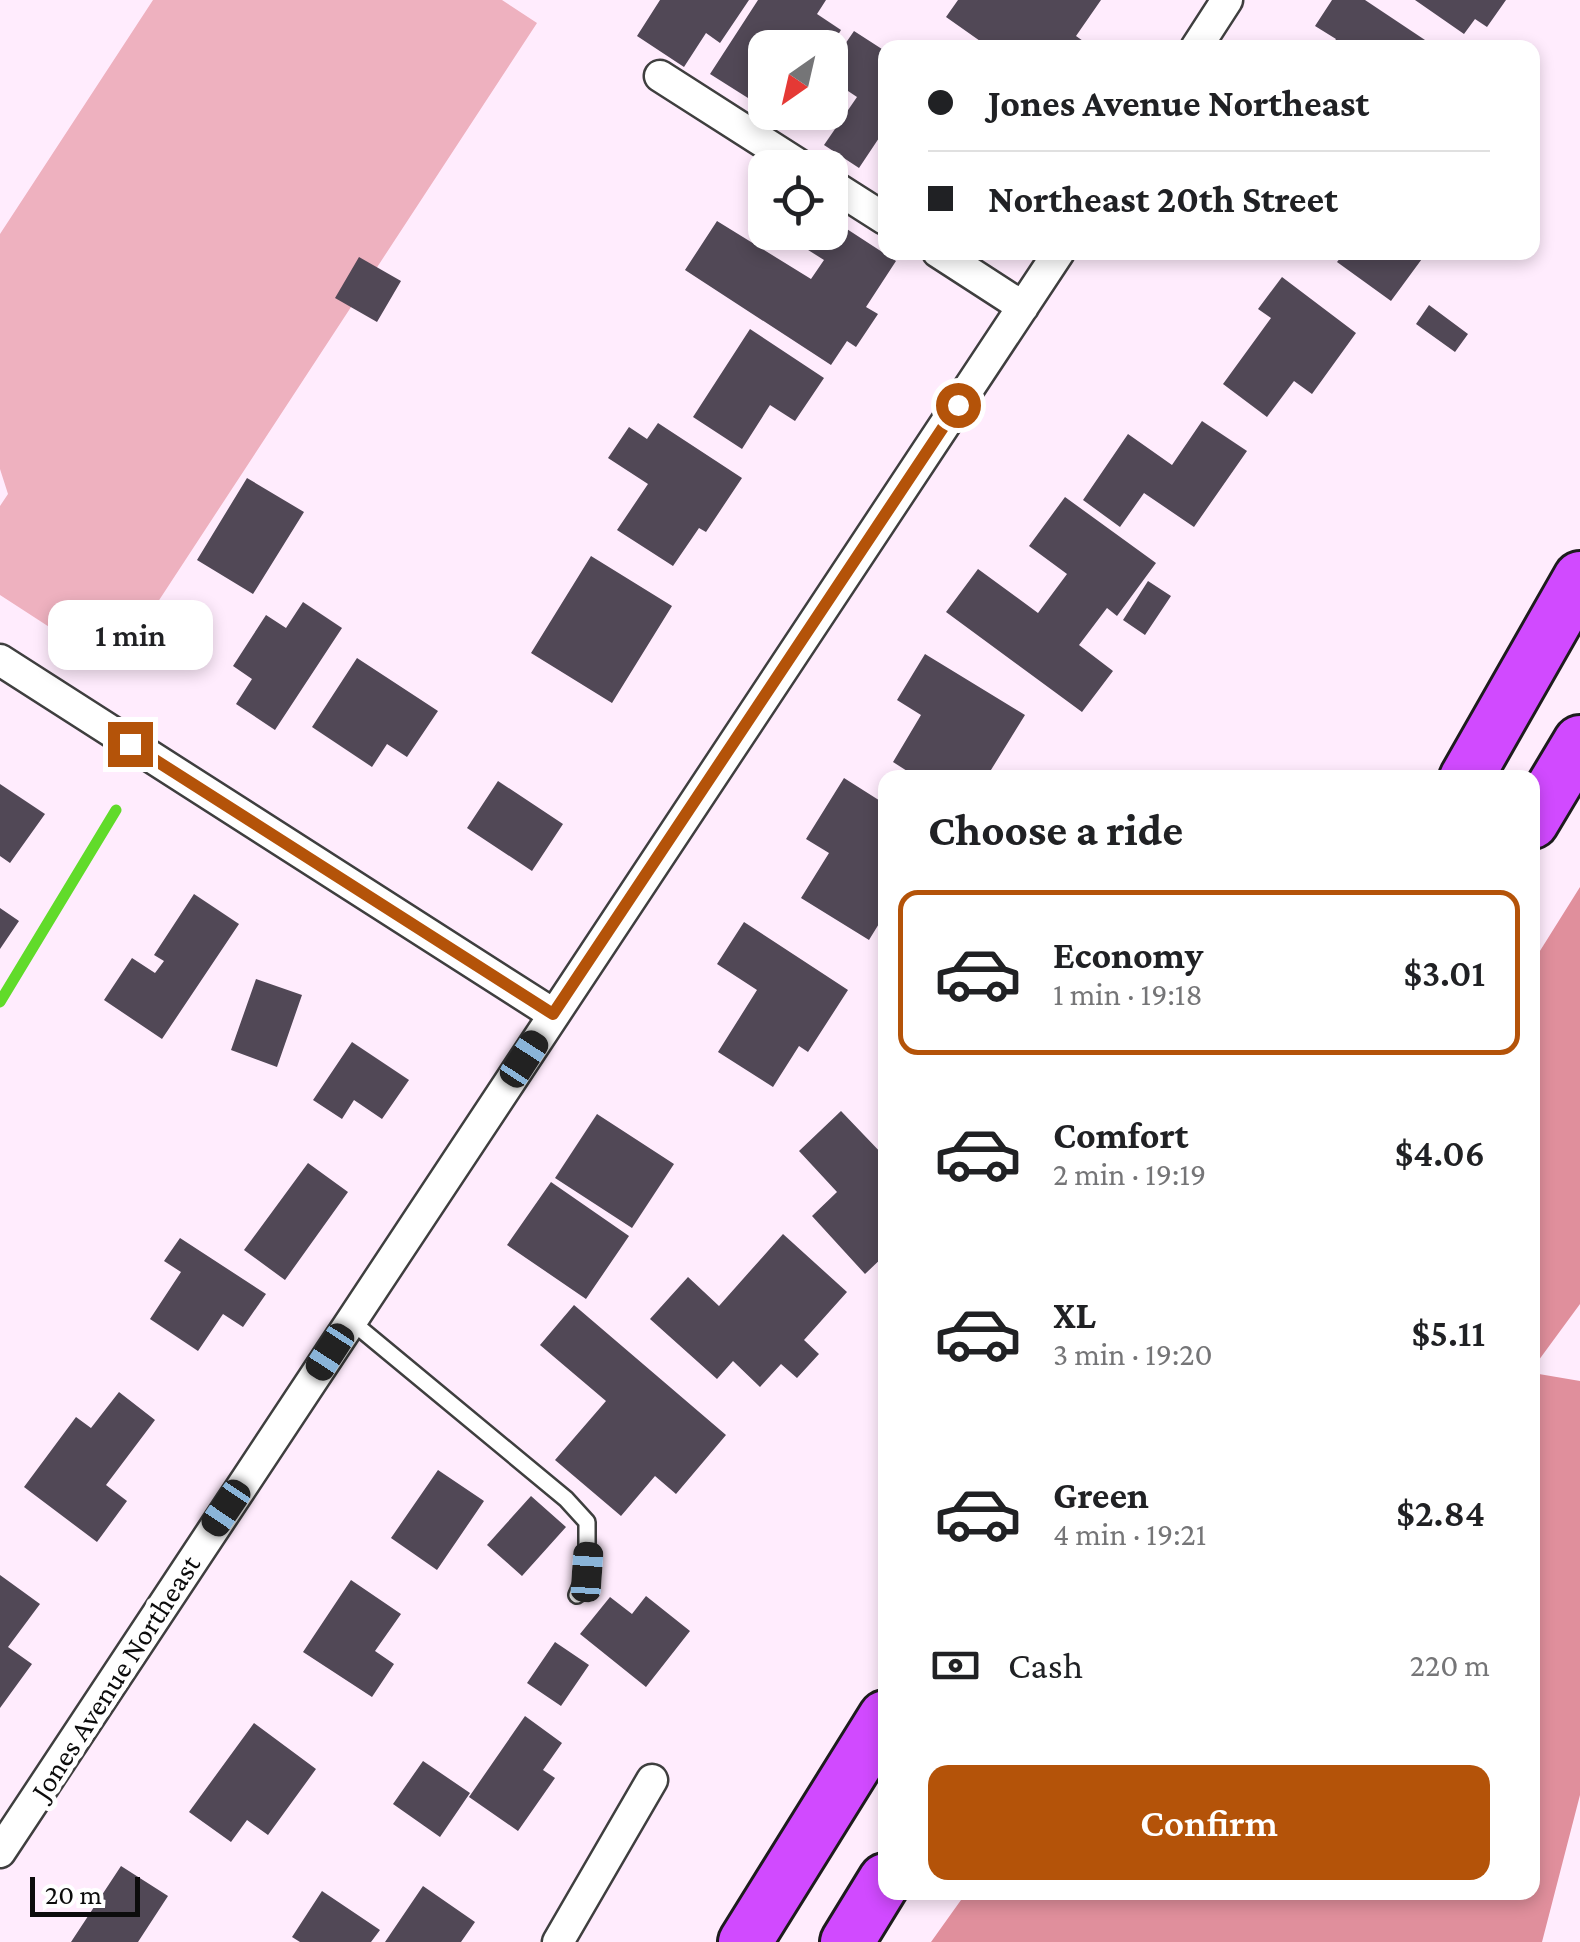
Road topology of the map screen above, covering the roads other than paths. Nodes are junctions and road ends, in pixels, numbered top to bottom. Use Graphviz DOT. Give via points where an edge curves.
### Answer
graph roads {
  1 [pos="1228,0"];
  2 [pos="1201,40"];
  3 [pos="660,76"];
  4 [pos="776,150"];
  5 [pos="848,195"];
  6 [pos="878,215"];
  7 [pos="950,260"];
  8 [pos="1055,260"];
  9 [pos="1023,307"];
  10 [pos="1580,578"];
  11 [pos="0,660"];
  12 [pos="1580,742"];
  13 [pos="1471,770"];
  14 [pos="1540,809"];
  15 [pos="553,1014"];
  16 [pos="350,1321"];
  17 [pos="577,1595"];
  18 [pos="878,1729"];
  19 [pos="652,1780"];
  20 [pos="0,1852"];
  21 [pos="878,1891"];
  22 [pos="558,1942"];
  23 [pos="745,1942"];
  24 [pos="846,1942"];
  1 -- 2 [label="street"];
  3 -- 4 [label="street"];
  5 -- 6 [label="street"];
  7 -- 9 [label="street"];
  8 -- 9 [label="street, Jones Avenue Northeast"];
  9 -- 15 [label="street, Jones Avenue Northeast"];
  10 -- 13 [label="highway"];
  11 -- 15 [label="street"];
  12 -- 14 [label="highway"];
  15 -- 16 [label="street, Jones Avenue Northeast"];
  16 -- 17 [label="lane" via="586,1522 587,1572"];
  16 -- 20 [label="street, Jones Avenue Northeast"];
  18 -- 23 [label="highway"];
  19 -- 22 [label="street"];
  21 -- 24 [label="highway"];
}
